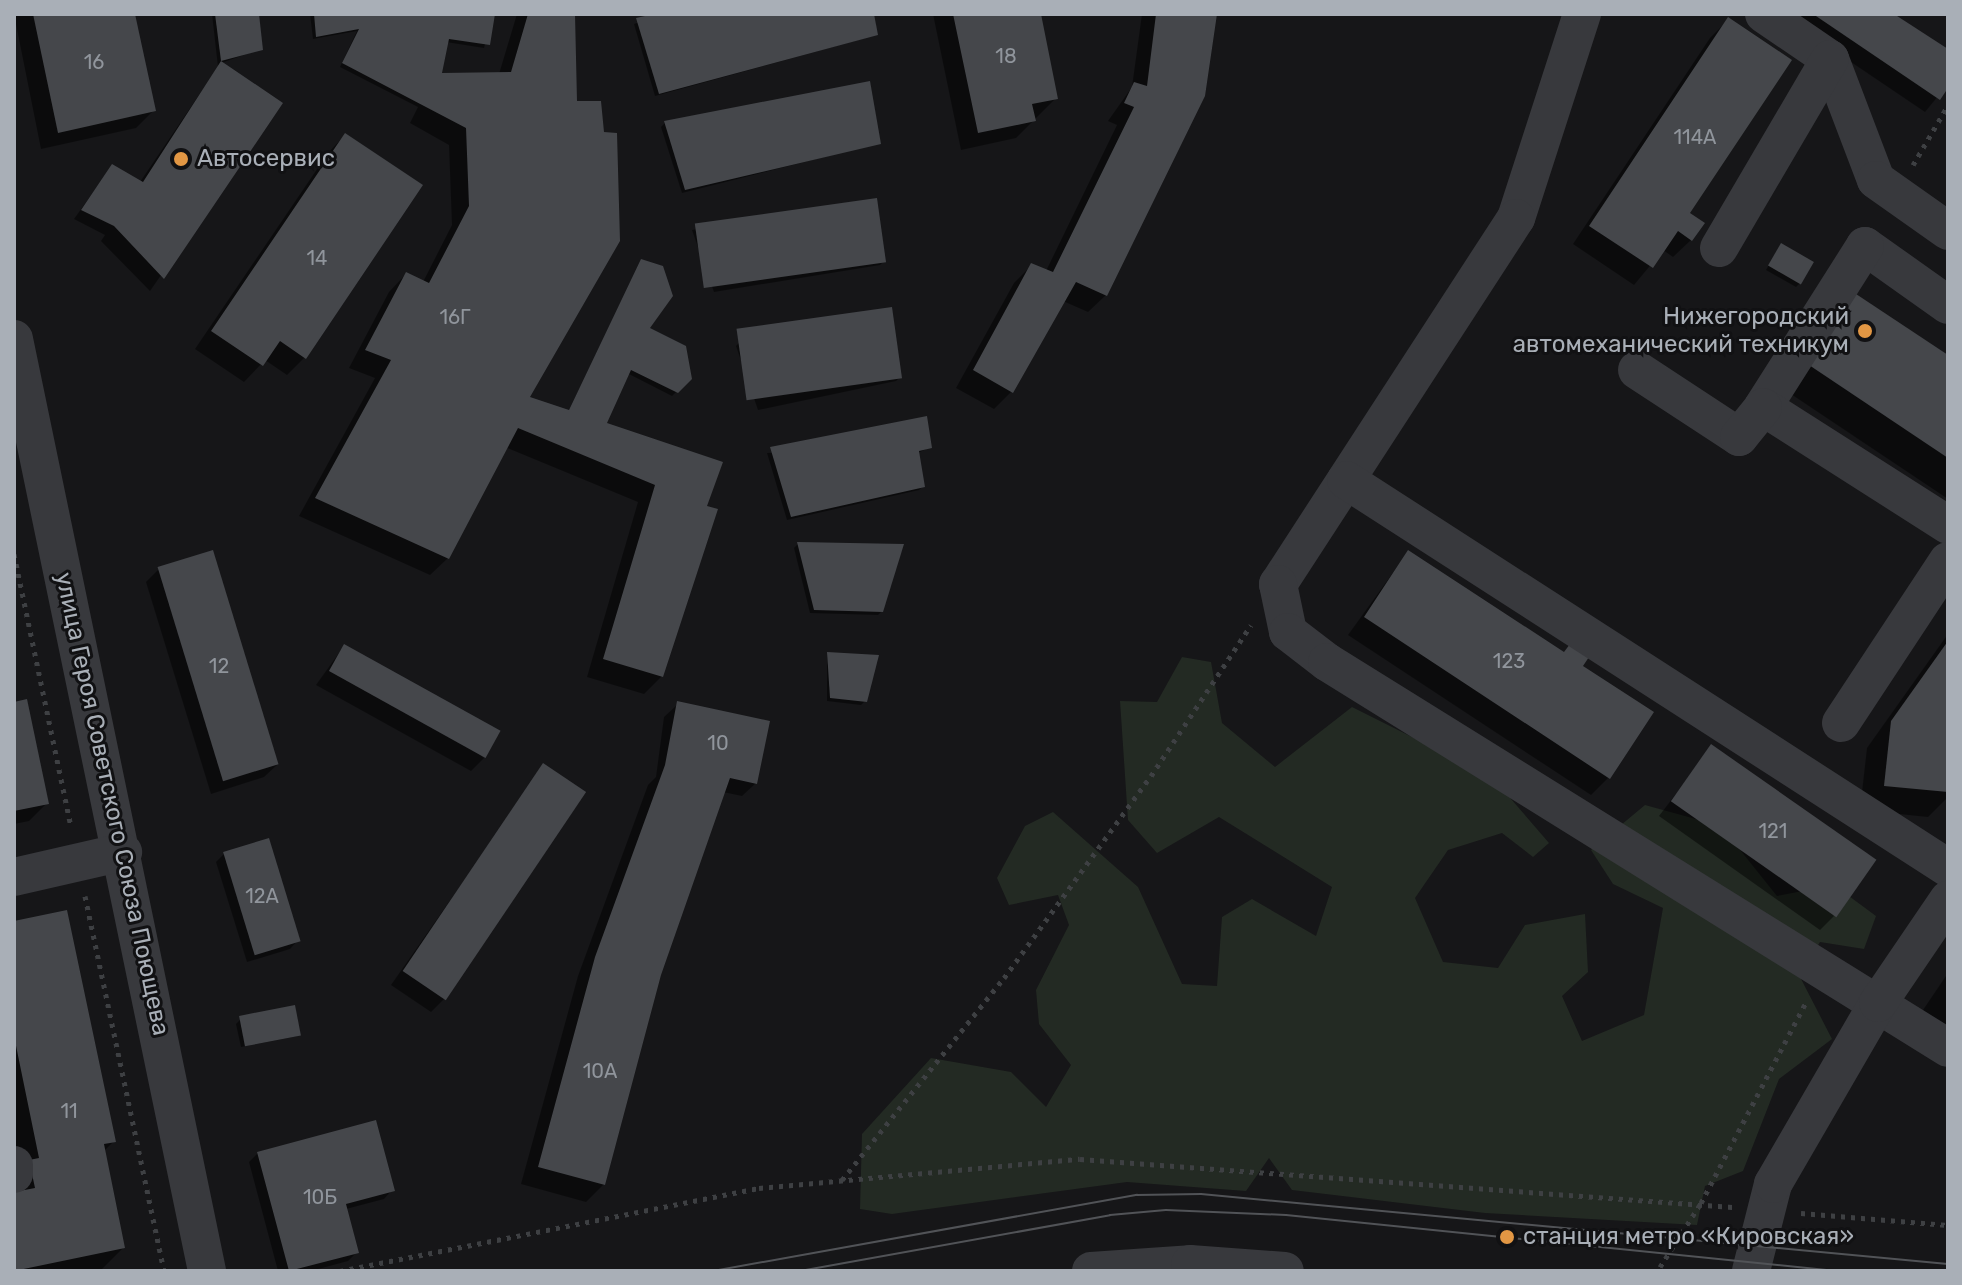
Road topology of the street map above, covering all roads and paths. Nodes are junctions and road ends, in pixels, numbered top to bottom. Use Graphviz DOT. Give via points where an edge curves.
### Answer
graph roads {
  1 [pos="1582,14"];
  2 [pos="1764,14"];
  3 [pos="1830,59"];
  4 [pos="1948,105"];
  5 [pos="1897,194"];
  6 [pos="1948,231"];
  7 [pos="1719,248"];
  8 [pos="1948,305"];
  9 [pos="14,339"];
  10 [pos="1637,370"];
  11 [pos="1763,407"];
  12 [pos="1346,480"];
  13 [pos="1948,525"];
  14 [pos="14,554"];
  15 [pos="1948,561"];
  16 [pos="1278,584"];
  17 [pos="1841,723"];
  18 [pos="123,852"];
  19 [pos="78,862"];
  20 [pos="1948,868"];
  21 [pos="14,877"];
  22 [pos="1948,900"];
  23 [pos="1823,970"];
  24 [pos="1878,1003"];
  25 [pos="1948,1048"];
  26 [pos="14,1165"];
  27 [pos="14,1174"];
  28 [pos="841,1181"];
  29 [pos="1701,1203"];
  30 [pos="1763,1210"];
  31 [pos="1948,1225"];
  32 [pos="1660,1267"];
  33 [pos="164,1271"];
  34 [pos="207,1271"];
  35 [pos="340,1271"];
  36 [pos="1091,1271"];
  37 [pos="1285,1271"];
  38 [pos="1751,1271"];
  1 -- 12 [label="street" via="1516,218"];
  2 -- 3 [label="street"];
  3 -- 5 [label="street" via="1876,180"];
  3 -- 7 [label="street"];
  4 -- 5 [label="path"];
  5 -- 6 [label="street"];
  8 -- 11 [label="street" via="1865,246"];
  9 -- 18 [label="street, улица Героя Советского Союза Поющева"];
  10 -- 11 [label="street" via="1739,437"];
  11 -- 13 [label="street"];
  12 -- 16 [label="street"];
  12 -- 20 [label="street"];
  14 -- 19 [label="path"];
  15 -- 17 [label="street"];
  16 -- 23 [label="street" via="1288,632 1327,662"];
  16 -- 28 [label="path" via="1151,776 1004,978"];
  18 -- 19 [label="street"];
  18 -- 34 [label="street, улица Героя Советского Союза Поющева"];
  19 -- 21 [label="street"];
  19 -- 33 [label="path"];
  22 -- 24 [label="street"];
  23 -- 24 [label="street"];
  23 -- 29 [label="path"];
  24 -- 25 [label="street"];
  24 -- 30 [label="street"];
  26 -- 27 [label="street"];
  28 -- 29 [label="path" via="1122,1159"];
  28 -- 35 [label="path" via="759,1188"];
  29 -- 30 [label="path"];
  29 -- 32 [label="path"];
  30 -- 31 [label="path"];
  30 -- 38 [label="street"];
  36 -- 37 [label="street" via="1190,1264"];
}
